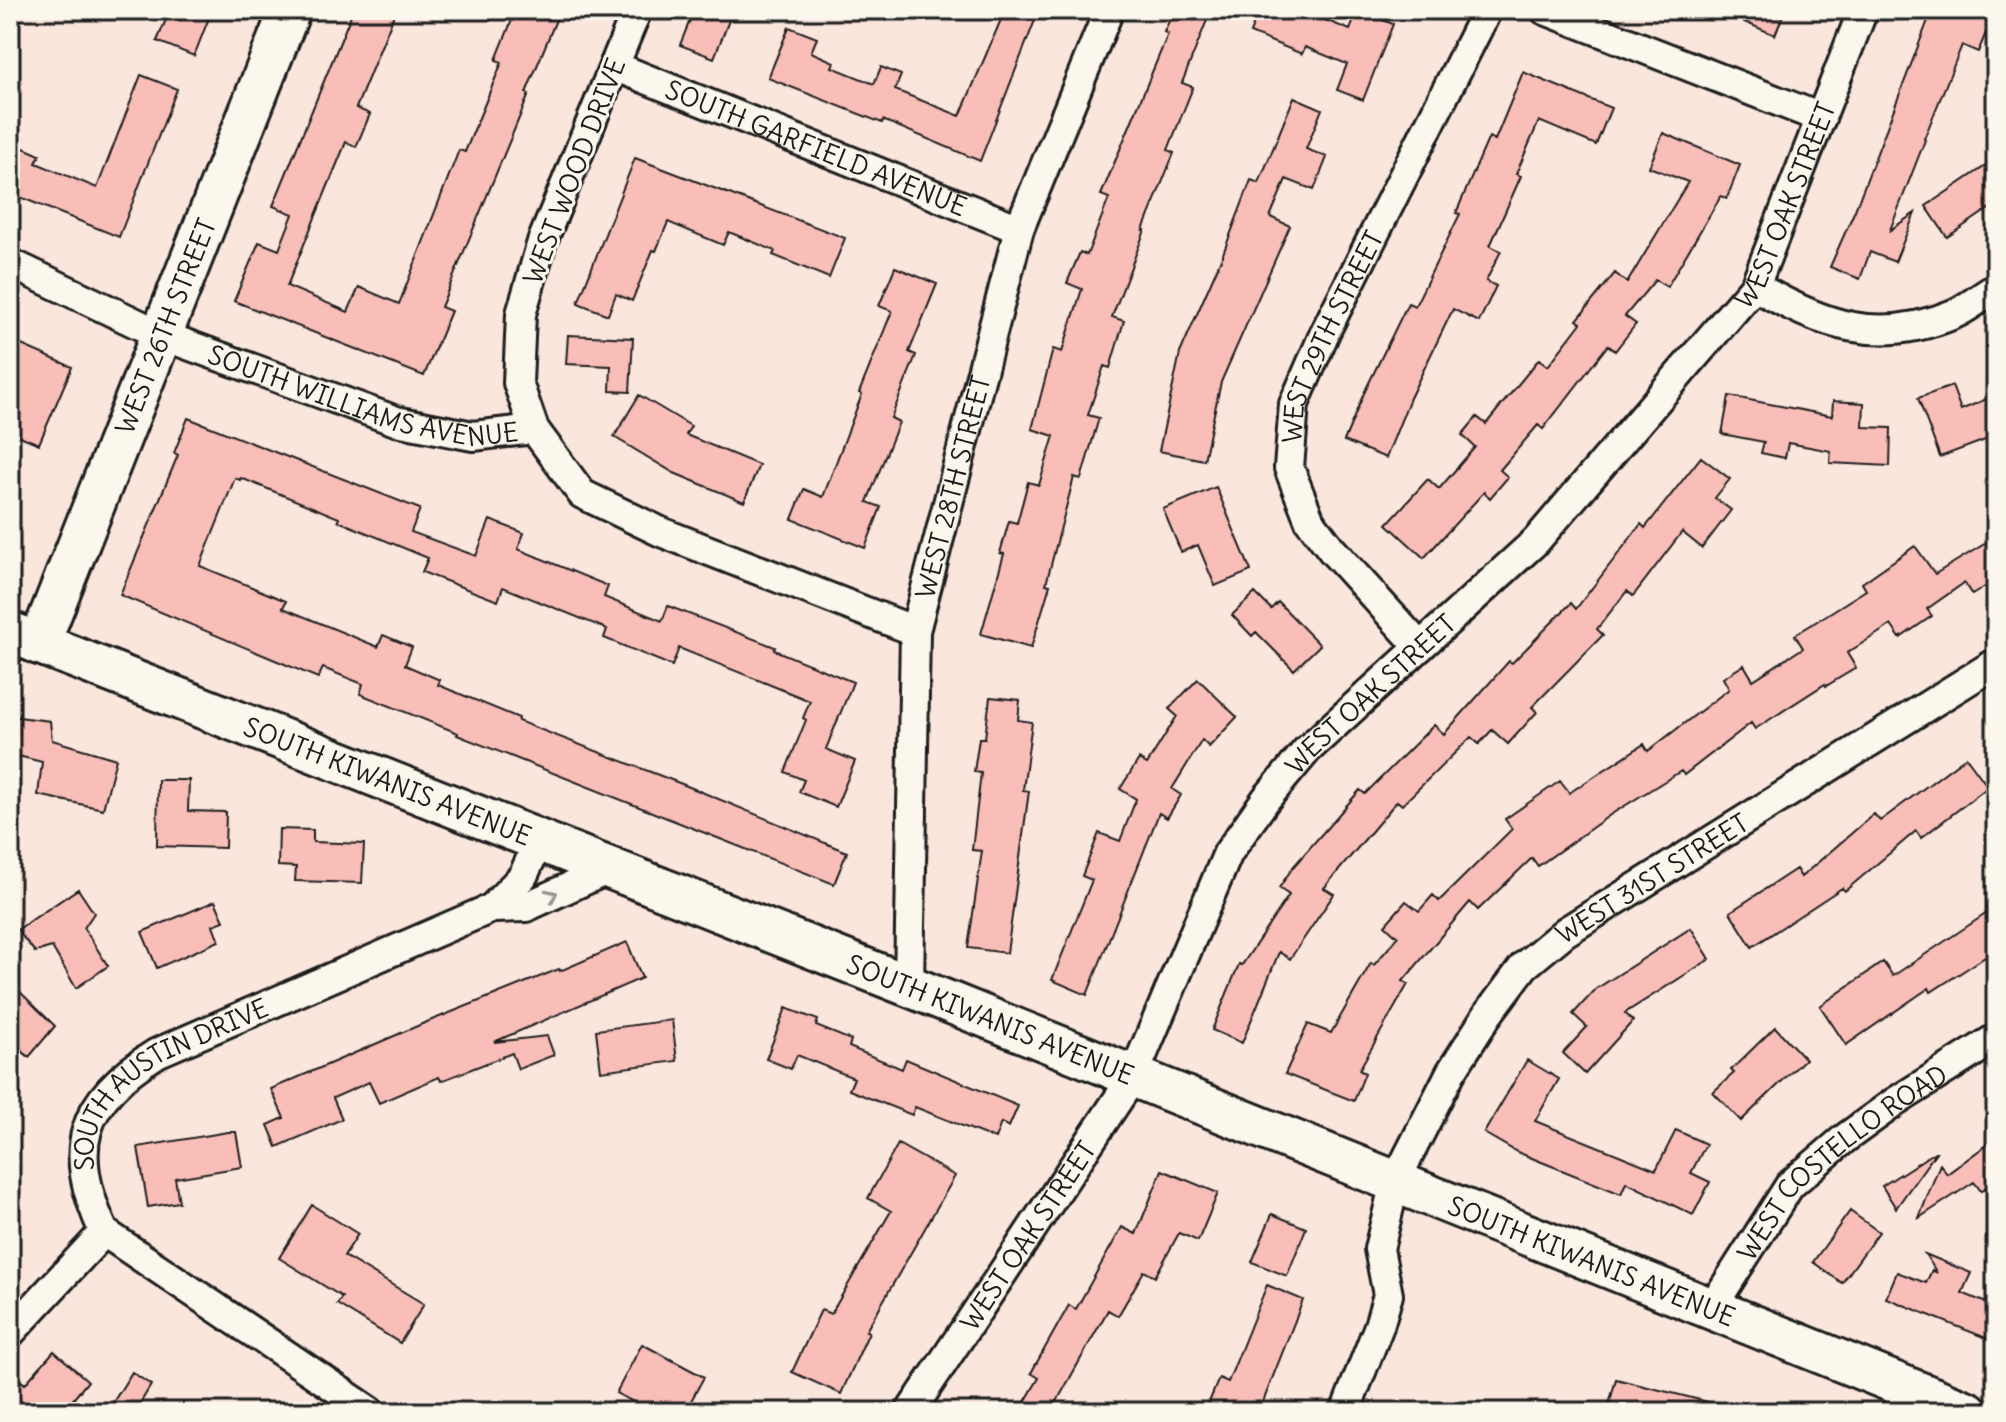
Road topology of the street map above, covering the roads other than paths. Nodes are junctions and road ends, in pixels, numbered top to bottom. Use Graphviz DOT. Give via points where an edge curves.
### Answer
graph roads {
  1 [pos="290,10"];
  2 [pos="637,10"];
  3 [pos="1109,10"];
  4 [pos="1487,10"];
  5 [pos="1545,10"];
  6 [pos="1863,10"];
  7 [pos="614,66"];
  8 [pos="1821,118"];
  9 [pos="1019,229"];
  10 [pos="10,263"];
  11 [pos="1755,286"];
  12 [pos="1996,288"];
  13 [pos="161,335"];
  14 [pos="534,429"];
  15 [pos="915,631"];
  16 [pos="25,638"];
  17 [pos="1420,647"];
  18 [pos="1996,663"];
  19 [pos="539,841"];
  20 [pos="609,869"];
  21 [pos="492,908"];
  22 [pos="909,986"];
  23 [pos="1996,1038"];
  24 [pos="1133,1077"];
  25 [pos="1395,1182"];
  26 [pos="104,1232"];
  27 [pos="1711,1309"];
  28 [pos="10,1333"];
  29 [pos="371,1412"];
  30 [pos="910,1412"];
  31 [pos="1345,1412"];
  32 [pos="1968,1412"];
  1 -- 13 [label="main road, WEST 26TH STREET"];
  2 -- 7 [label="street, WEST WOOD DRIVE"];
  3 -- 9 [label="street, WEST 28TH STREET"];
  4 -- 17 [label="street, WEST 29TH STREET" via="1294,404 1289,468 1310,521"];
  5 -- 8 [label="street"];
  6 -- 8 [label="street, WEST OAK STREET"];
  7 -- 9 [label="street, SOUTH GARFIELD AVENUE"];
  7 -- 14 [label="street, WEST WOOD DRIVE" via="542,242 521,314 518,383"];
  8 -- 11 [label="street, WEST OAK STREET"];
  9 -- 15 [label="street, WEST 28TH STREET"];
  10 -- 13 [label="street, SOUTH WILLIAMS AVENUE"];
  11 -- 12 [label="street" via="1830,323 1865,329 1904,329 1955,314"];
  11 -- 17 [label="street, WEST OAK STREET" via="1536,541"];
  13 -- 14 [label="street, SOUTH WILLIAMS AVENUE" via="396,421 473,436"];
  13 -- 16 [label="main road, WEST 26TH STREET"];
  14 -- 15 [label="street, SOUTH WILLIAMS AVENUE" via="582,494 661,532"];
  15 -- 22 [label="street, WEST 28TH STREET"];
  16 -- 19 [label="main road, SOUTH KIWANIS AVENUE"];
  17 -- 24 [label="street, WEST OAK STREET" via="1307,750 1228,853"];
  18 -- 25 [label="street, WEST 31ST STREET" via="1565,932 1524,966 1451,1072"];
  19 -- 20 [label="main road, SOUTH KIWANIS AVENUE"];
  19 -- 21 [label="street, SOUTH AUSTIN DRIVE" via="523,876"];
  21 -- 20 [label="street, SOUTH AUSTIN DRIVE, one-way" via="526,907"];
  20 -- 22 [label="main road, SOUTH KIWANIS AVENUE"];
  21 -- 26 [label="street, SOUTH AUSTIN DRIVE" via="157,1053 128,1071 102,1100 84,1134 83,1171"];
  22 -- 24 [label="main road, SOUTH KIWANIS AVENUE"];
  23 -- 27 [label="street, WEST COSTELLO ROAD" via="1882,1111 1790,1185"];
  24 -- 25 [label="main road, SOUTH KIWANIS AVENUE"];
  24 -- 30 [label="street, WEST OAK STREET"];
  25 -- 27 [label="main road, SOUTH KIWANIS AVENUE"];
  25 -- 31 [label="street, WEST 31ST STREET" via="1379,1249 1388,1295"];
  26 -- 28 [label="street"];
  26 -- 29 [label="street"];
  27 -- 32 [label="main road, SOUTH KIWANIS AVENUE"];
}
